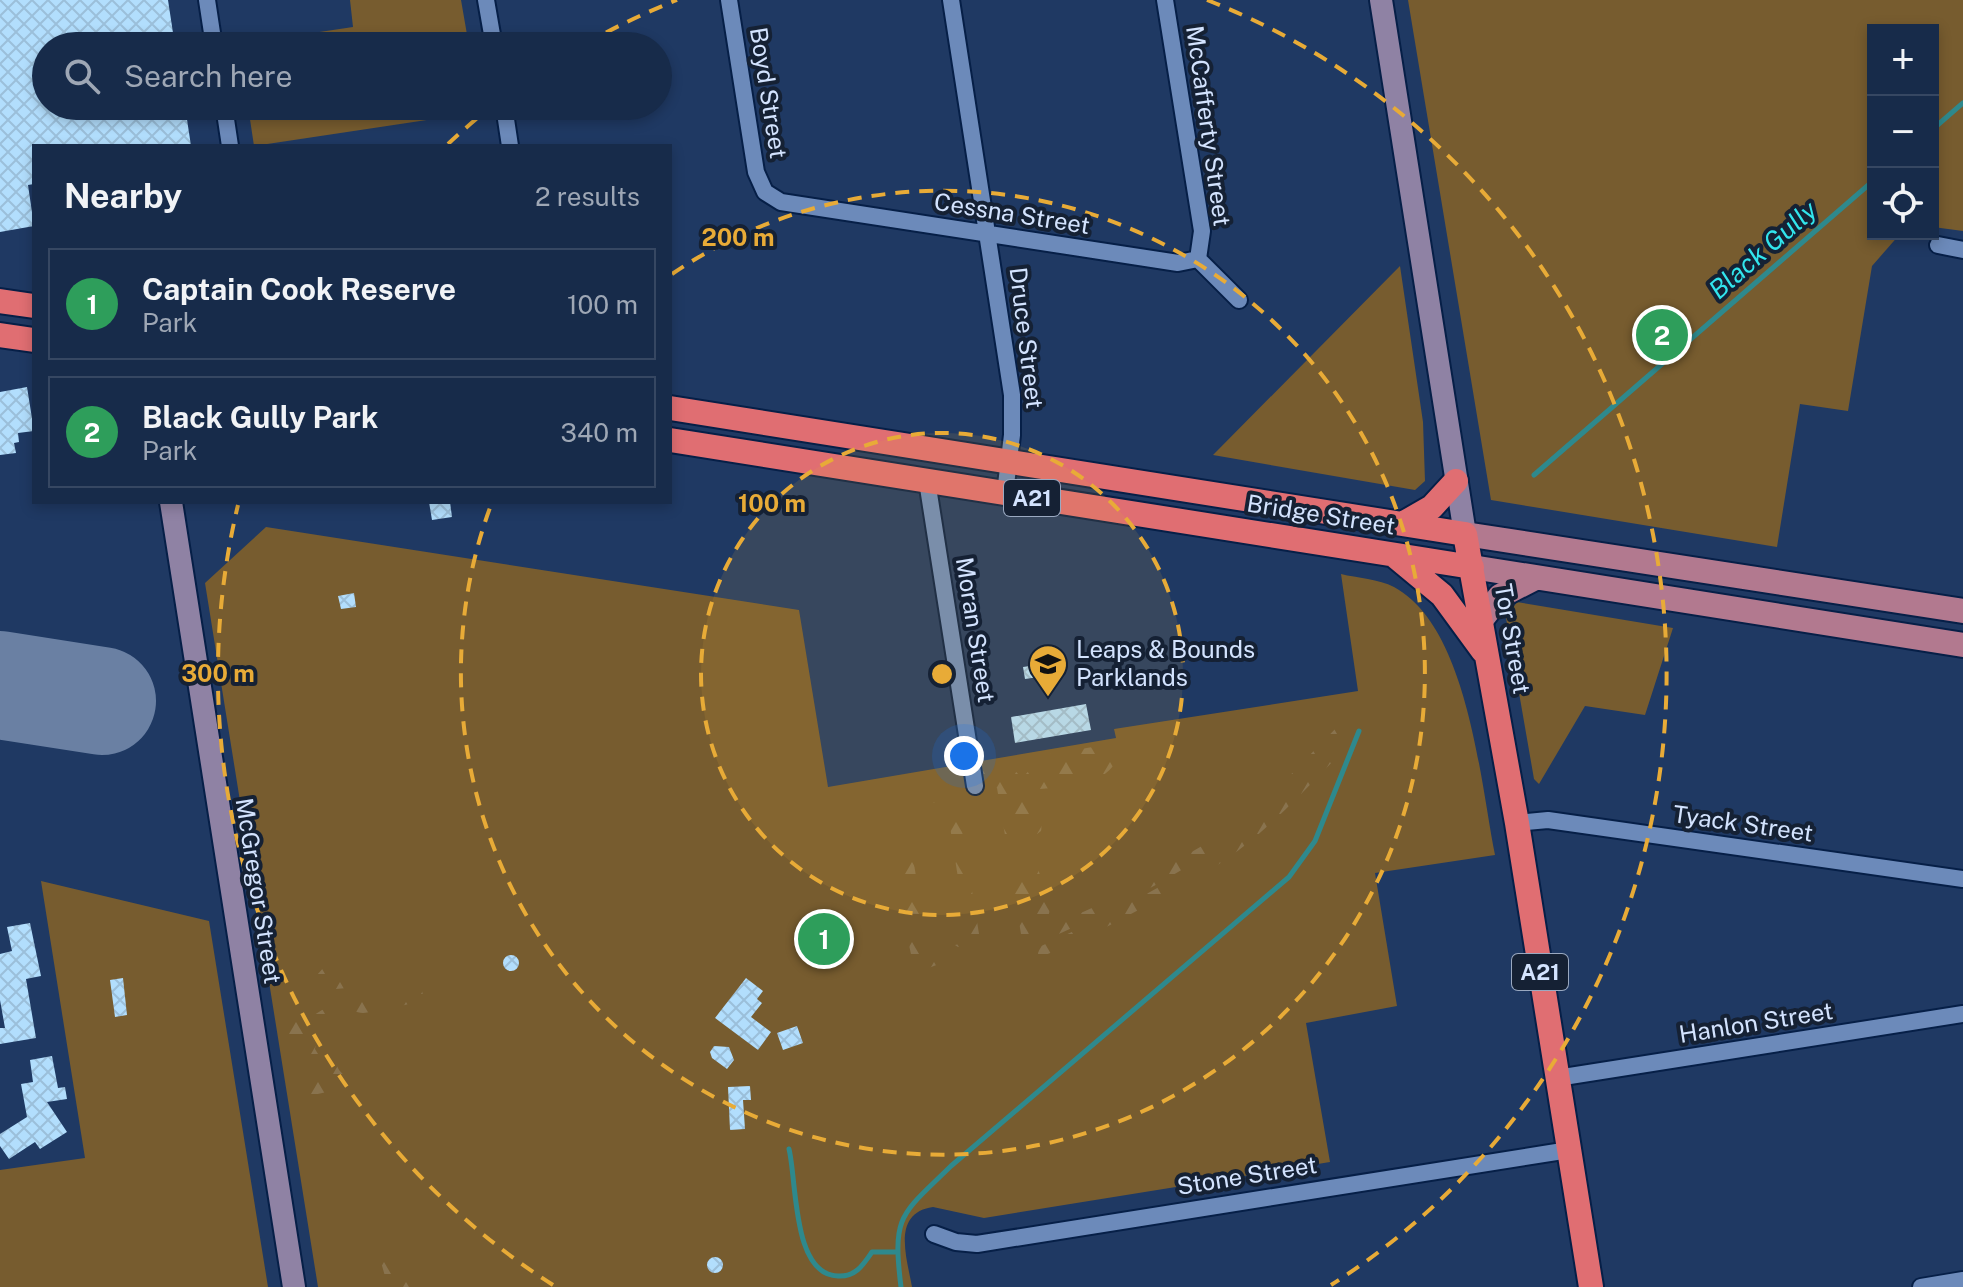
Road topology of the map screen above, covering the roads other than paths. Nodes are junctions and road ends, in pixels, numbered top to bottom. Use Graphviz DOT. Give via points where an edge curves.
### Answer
graph roads {
  1 [pos="207,0"];
  2 [pos="486,0"];
  3 [pos="729,0"];
  4 [pos="951,0"];
  5 [pos="1165,0"];
  6 [pos="1381,0"];
  7 [pos="212,32"];
  8 [pos="492,32"];
  9 [pos="226,120"];
  10 [pos="506,120"];
  11 [pos="230,144"];
  12 [pos="510,144"];
  13 [pos="765,192"];
  14 [pos="988,235"];
  15 [pos="1938,245"];
  16 [pos="1963,250"];
  17 [pos="1198,259"];
  18 [pos="1239,300"];
  19 [pos="0,301"];
  20 [pos="32,306"];
  21 [pos="0,335"];
  22 [pos="32,340"];
  23 [pos="672,408"];
  24 [pos="672,440"];
  25 [pos="1009,460"];
  26 [pos="927,481"];
  27 [pos="1456,481"];
  28 [pos="1005,493"];
  29 [pos="171,504"];
  30 [pos="1404,523"];
  31 [pos="1465,534"];
  32 [pos="1394,555"];
  33 [pos="1472,567"];
  34 [pos="1535,578"];
  35 [pos="1963,611"];
  36 [pos="1481,620"];
  37 [pos="1963,645"];
  38 [pos="1487,657"];
  39 [pos="975,786"];
  40 [pos="1517,823"];
  41 [pos="1963,879"];
  42 [pos="1963,1014"];
  43 [pos="1557,1078"];
  44 [pos="1569,1150"];
  45 [pos="934,1234"];
  46 [pos="1963,1280"];
  47 [pos="294,1287"];
  48 [pos="1591,1287"];
  49 [pos="1921,1287"];
  1 -- 7 [label="street"];
  2 -- 8 [label="street"];
  3 -- 13 [label="street, Boyd Street" via="756,172"];
  4 -- 14 [label="street, Druce Street"];
  5 -- 17 [label="street, McCafferty Street" via="1202,231"];
  6 -- 27 [label="street, Tor Street"];
  9 -- 11 [label="street"];
  10 -- 12 [label="street"];
  13 -- 14 [label="street, Cessna Street" via="781,202"];
  14 -- 17 [label="street, Cessna Street" via="1178,263"];
  14 -- 25 [label="street, Druce Street" via="1012,395"];
  15 -- 16 [label="street"];
  17 -- 18 [label="street"];
  19 -- 20 [label="highway"];
  21 -- 22 [label="highway"];
  23 -- 25 [label="highway, Bridge Street / A21"];
  24 -- 26 [label="highway, Bridge Street / A21"];
  25 -- 28 [label="street, Druce Street"];
  25 -- 30 [label="highway, Bridge Street / A21"];
  26 -- 28 [label="highway, Bridge Street / A21"];
  26 -- 39 [label="street, Moran Street"];
  27 -- 30 [label="highway" via="1432,507"];
  27 -- 31 [label="street, Tor Street"];
  28 -- 32 [label="highway, Bridge Street / A21"];
  29 -- 47 [label="street, McGregor Street"];
  30 -- 31 [label="highway, Bridge Street / A21"];
  31 -- 33 [label="highway, Tor Street / A21"];
  31 -- 35 [label="main road, Bridge Street"];
  32 -- 33 [label="highway, Bridge Street"];
  32 -- 38 [label="highway, A21" via="1442,595"];
  33 -- 34 [label="main road, Bridge Street"];
  33 -- 36 [label="highway, Tor Street / A21"];
  34 -- 36 [label="main road" via="1500,596"];
  34 -- 37 [label="main road, Bridge Street"];
  36 -- 38 [label="highway, Tor Street / A21"];
  38 -- 40 [label="highway, Tor Street / A21"];
  40 -- 41 [label="street, Tyack Street" via="1548,820"];
  40 -- 43 [label="highway, Tor Street / A21"];
  42 -- 43 [label="street, Hanlon Street"];
  43 -- 44 [label="highway, Tor Street / A21"];
  44 -- 45 [label="street, Stone Street" via="977,1244"];
  44 -- 48 [label="highway, Tor Street / A21"];
  46 -- 49 [label="street"];
}
